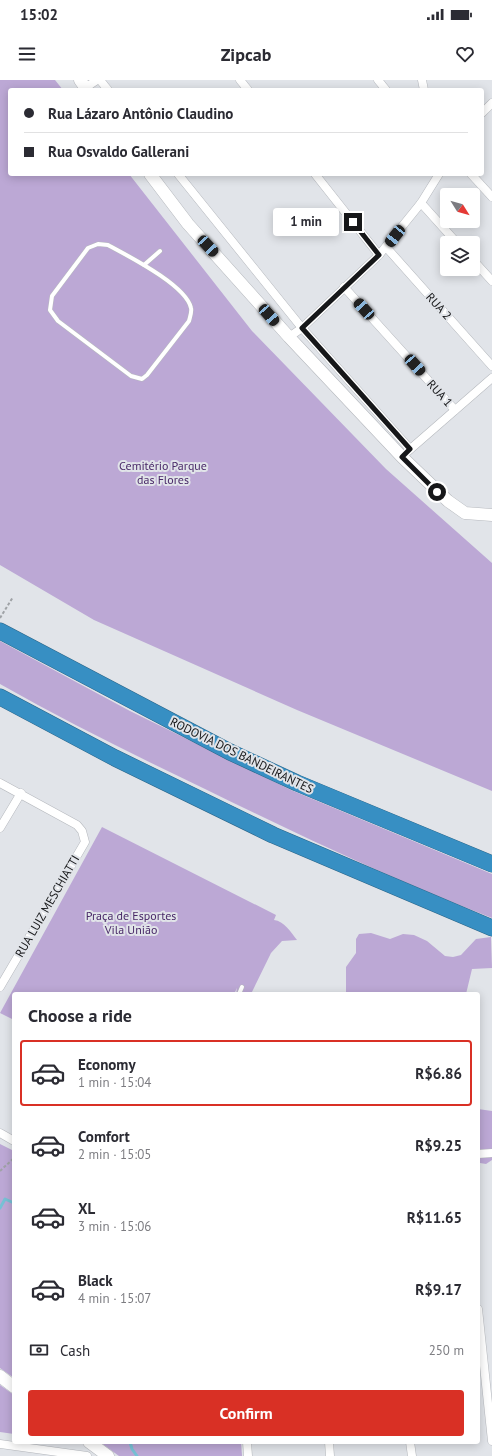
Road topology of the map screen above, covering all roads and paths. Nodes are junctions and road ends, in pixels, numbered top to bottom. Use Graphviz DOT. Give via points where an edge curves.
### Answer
graph roads {
  1 [pos="99,80"];
  2 [pos="240,80"];
  3 [pos="378,80"];
  4 [pos="84,86"];
  5 [pos="106,88"];
  6 [pos="246,88"];
  7 [pos="384,88"];
  8 [pos="152,176"];
  9 [pos="180,176"];
  10 [pos="317,176"];
  11 [pos="438,176"];
  12 [pos="473,176"];
  13 [pos="492,197"];
  14 [pos="421,203"];
  15 [pos="451,236"];
  16 [pos="386,247"];
  17 [pos="160,251"];
  18 [pos="379,255"];
  19 [pos="144,265"];
  20 [pos="480,268"];
  21 [pos="492,281"];
  22 [pos="344,287"];
  23 [pos="302,328"];
  24 [pos="289,338"];
  25 [pos="492,366"];
  26 [pos="492,378"];
  27 [pos="455,410"];
  28 [pos="406,453"];
  29 [pos="492,515"];
  30 [pos="13,597"];
  31 [pos="0,618"];
  32 [pos="0,632"];
  33 [pos="0,697"];
  34 [pos="0,783"];
  35 [pos="20,793"];
  36 [pos="0,828"];
  37 [pos="492,864"];
  38 [pos="492,928"];
  39 [pos="0,987"];
  40 [pos="242,987"];
  41 [pos="240,992"];
  42 [pos="0,1133"];
  43 [pos="12,1140"];
  44 [pos="492,1153"];
  45 [pos="480,1154"];
  46 [pos="12,1160"];
  47 [pos="0,1172"];
  48 [pos="480,1328"];
  49 [pos="0,1376"];
  50 [pos="12,1385"];
  51 [pos="492,1441"];
  52 [pos="0,1444"];
  53 [pos="92,1444"];
  54 [pos="247,1444"];
  55 [pos="329,1444"];
  56 [pos="410,1444"];
  57 [pos="87,1456"];
  58 [pos="108,1456"];
  59 [pos="248,1456"];
  60 [pos="330,1456"];
  61 [pos="412,1456"];
  1 -- 4 [label="street"];
  1 -- 5 [label="street"];
  2 -- 6 [label="street"];
  3 -- 7 [label="street"];
  8 -- 24 [label="main road" via="188,224"];
  9 -- 23 [label="street"];
  10 -- 18 [label="street"];
  11 -- 14 [label="street"];
  12 -- 13 [label="street"];
  14 -- 15 [label="street"];
  14 -- 16 [label="street"];
  16 -- 18 [label="street"];
  16 -- 25 [label="street, RUA 2"];
  17 -- 19 [label="lane"];
  18 -- 22 [label="street"];
  19 -- 19 [label="lane" via="164,277 188,301 192,310 189,321 151,370 142,379 136,379 58,321 49,304 52,296 88,248 98,244 108,245"];
  20 -- 21 [label="street"];
  22 -- 23 [label="street"];
  22 -- 27 [label="street, RUA 1"];
  23 -- 24 [label="street"];
  23 -- 28 [label="street"];
  24 -- 28 [label="main road"];
  26 -- 27 [label="street"];
  27 -- 28 [label="street"];
  28 -- 29 [label="main road" via="448,501 465,513"];
  30 -- 31 [label="path"];
  32 -- 37 [label="highway, RODOVIA DOS BANDEIRANTES" via="290,780"];
  33 -- 38 [label="highway" via="116,758 273,835"];
  34 -- 35 [label="street"];
  35 -- 36 [label="street"];
  35 -- 39 [label="street, RUA LUIZ MESCHIATTI" via="77,825 82,830 85,842"];
  40 -- 41 [label="lane"];
  42 -- 43 [label="street"];
  44 -- 45 [label="street"];
  46 -- 47 [label="path"];
  48 -- 51 [label="street"];
  49 -- 50 [label="main road"];
  52 -- 57 [label="street"];
  53 -- 58 [label="main road"];
  54 -- 59 [label="street"];
  55 -- 60 [label="street"];
  56 -- 61 [label="street"];
}
